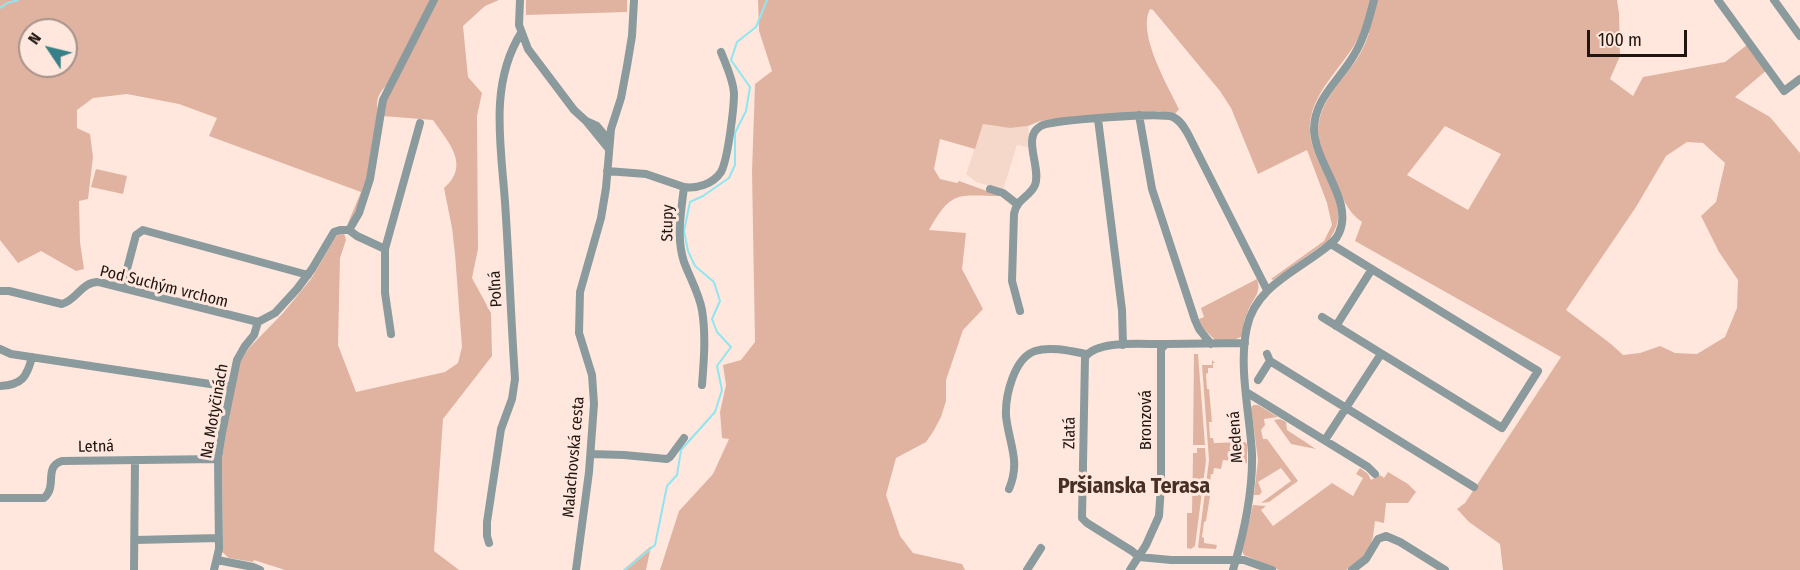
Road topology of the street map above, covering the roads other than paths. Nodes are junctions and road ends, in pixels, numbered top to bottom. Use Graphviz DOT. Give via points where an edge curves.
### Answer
graph roads {
  1 [pos="434,0"];
  2 [pos="519,0"];
  3 [pos="634,0"];
  4 [pos="1374,0"];
  5 [pos="1718,0"];
  6 [pos="1774,0"];
  7 [pos="521,33"];
  8 [pos="1800,36"];
  9 [pos="722,52"];
  10 [pos="1800,79"];
  11 [pos="1139,115"];
  12 [pos="1098,119"];
  13 [pos="420,123"];
  14 [pos="606,133"];
  15 [pos="607,171"];
  16 [pos="684,187"];
  17 [pos="990,189"];
  18 [pos="1017,204"];
  19 [pos="350,231"];
  20 [pos="1331,244"];
  21 [pos="385,249"];
  22 [pos="1372,269"];
  23 [pos="308,275"];
  24 [pos="122,288"];
  25 [pos="1267,290"];
  26 [pos="0,291"];
  27 [pos="1020,311"];
  28 [pos="1322,317"];
  29 [pos="258,322"];
  30 [pos="1336,326"];
  31 [pos="391,334"];
  32 [pos="1245,343"];
  33 [pos="1211,344"];
  34 [pos="1123,345"];
  35 [pos="1166,345"];
  36 [pos="0,348"];
  37 [pos="1086,354"];
  38 [pos="1381,354"];
  39 [pos="32,357"];
  40 [pos="1258,380"];
  41 [pos="702,385"];
  42 [pos="0,386"];
  43 [pos="230,387"];
  44 [pos="1246,392"];
  45 [pos="1346,408"];
  46 [pos="684,438"];
  47 [pos="1325,440"];
  48 [pos="591,454"];
  49 [pos="218,459"];
  50 [pos="135,460"];
  51 [pos="1375,474"];
  52 [pos="1474,487"];
  53 [pos="1009,489"];
  54 [pos="0,498"];
  55 [pos="219,538"];
  56 [pos="135,540"];
  57 [pos="489,543"];
  58 [pos="1041,548"];
  59 [pos="1139,557"];
  60 [pos="217,560"];
  61 [pos="1236,560"];
  62 [pos="134,570"];
  63 [pos="214,570"];
  64 [pos="260,570"];
  65 [pos="576,570"];
  66 [pos="1028,570"];
  67 [pos="1131,570"];
  68 [pos="1233,570"];
  69 [pos="1272,570"];
  70 [pos="1352,570"];
  71 [pos="1445,570"];
  1 -- 19 [label="street" via="383,100 370,179"];
  2 -- 7 [label="street"];
  3 -- 14 [label="street, Malachovská cesta" via="621,98"];
  4 -- 20 [label="street" via="1362,40 1325,95 1314,128 1316,145 1342,207 1342,226"];
  5 -- 10 [label="street" via="1784,91"];
  6 -- 8 [label="street"];
  7 -- 14 [label="street" via="532,56 574,110"];
  7 -- 57 [label="street, Poľná" via="506,64 499,111 515,379 501,429 487,522"];
  9 -- 16 [label="street, Stupy" via="734,94 724,163 710,182"];
  11 -- 12 [label="street"];
  11 -- 25 [label="street" via="1165,115 1184,126"];
  11 -- 33 [label="street" via="1152,189 1195,320"];
  12 -- 18 [label="street" via="1046,124 1034,131 1036,183"];
  12 -- 34 [label="street"];
  13 -- 21 [label="street"];
  14 -- 15 [label="street, Malachovská cesta"];
  15 -- 16 [label="street" via="646,174"];
  15 -- 48 [label="street, Malachovská cesta" via="601,218 579,306 579,333 594,387"];
  16 -- 41 [label="street, Stupy" via="679,237 702,312"];
  17 -- 18 [label="street"];
  18 -- 27 [label="street" via="1012,281"];
  19 -- 21 [label="street"];
  19 -- 23 [label="street, Na Motyčinách" via="334,232"];
  20 -- 22 [label="street"];
  20 -- 25 [label="street"];
  21 -- 31 [label="street" via="385,293"];
  22 -- 30 [label="street"];
  22 -- 38 [label="street" via="1538,371 1502,428"];
  23 -- 24 [label="street" via="143,230 136,235"];
  23 -- 29 [label="street, Na Motyčinách" via="281,308"];
  24 -- 26 [label="street, Pod Suchým vrchom" via="92,282 62,304"];
  24 -- 29 [label="street, Pod Suchým vrchom"];
  25 -- 32 [label="street" via="1250,314"];
  28 -- 30 [label="street"];
  29 -- 43 [label="street, Na Motyčinách" via="254,335 240,353"];
  30 -- 38 [label="street"];
  32 -- 33 [label="street"];
  32 -- 44 [label="street"];
  33 -- 35 [label="street"];
  34 -- 35 [label="street"];
  34 -- 37 [label="street" via="1103,346"];
  35 -- 59 [label="street, Bronzová" via="1161,351 1160,510"];
  36 -- 39 [label="street"];
  37 -- 53 [label="street" via="1036,351 1017,368 1006,407 1015,464"];
  37 -- 59 [label="street, Zlatá" via="1084,521"];
  38 -- 45 [label="street"];
  39 -- 42 [label="street" via="22,379"];
  39 -- 43 [label="street"];
  40 -- 45 [label="street" via="1268,358"];
  43 -- 49 [label="street, Na Motyčinách"];
  44 -- 47 [label="street, Medená"];
  44 -- 61 [label="street, Medená" via="1252,473"];
  45 -- 47 [label="street"];
  45 -- 52 [label="street" via="1468,478"];
  46 -- 48 [label="street" via="667,459"];
  47 -- 51 [label="street, Medená"];
  48 -- 65 [label="street, Malachovská cesta"];
  49 -- 50 [label="street, Letná"];
  49 -- 55 [label="street, Na Motyčinách"];
  50 -- 54 [label="street, Letná" via="59,462 53,467 51,489 44,498"];
  50 -- 56 [label="street"];
  55 -- 56 [label="street"];
  55 -- 60 [label="street, Na Motyčinách"];
  56 -- 62 [label="street"];
  58 -- 66 [label="street"];
  59 -- 61 [label="street"];
  59 -- 67 [label="street, Bronzová"];
  60 -- 63 [label="street, Na Motyčinách"];
  60 -- 64 [label="street"];
  61 -- 68 [label="street, Medená"];
  61 -- 69 [label="street"];
  70 -- 71 [label="street" via="1386,536"];
}
